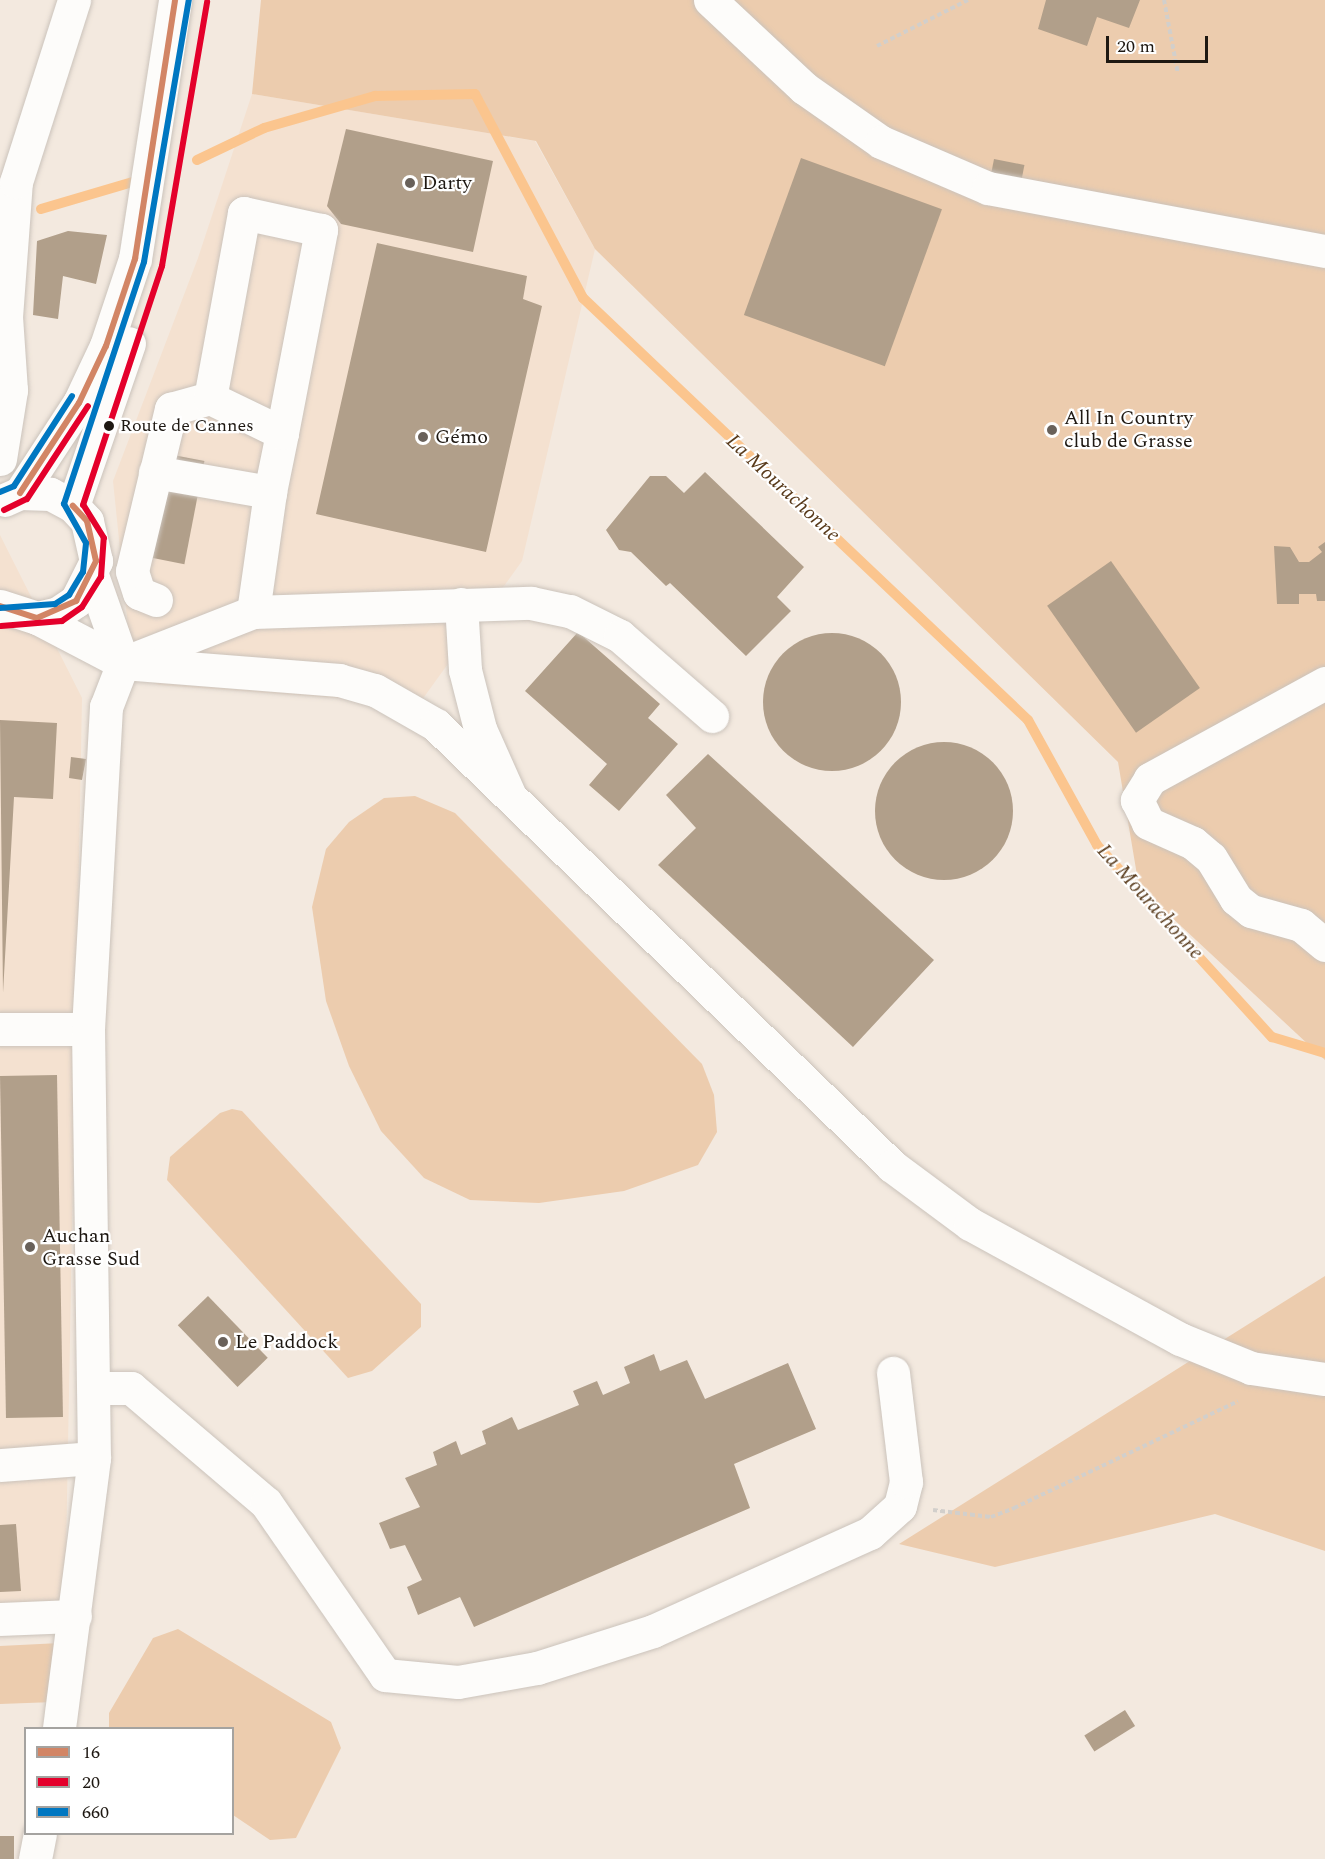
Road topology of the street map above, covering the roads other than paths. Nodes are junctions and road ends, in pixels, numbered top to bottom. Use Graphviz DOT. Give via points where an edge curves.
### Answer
graph roads {
  1 [pos="74,0"];
  2 [pos="175,0"];
  3 [pos="198,0"];
  4 [pos="710,0"];
  5 [pos="1325,251"];
  6 [pos="210,398"];
  7 [pos="282,433"];
  8 [pos="0,459"];
  9 [pos="155,472"];
  10 [pos="270,492"];
  11 [pos="10,497"];
  12 [pos="73,506"];
  13 [pos="92,575"];
  14 [pos="156,600"];
  15 [pos="461,604"];
  16 [pos="253,612"];
  17 [pos="13,614"];
  18 [pos="123,663"];
  19 [pos="1325,683"];
  20 [pos="712,716"];
  21 [pos="510,796"];
  22 [pos="1325,945"];
  23 [pos="0,1029"];
  24 [pos="88,1029"];
  25 [pos="893,1373"];
  26 [pos="1325,1379"];
  27 [pos="96,1388"];
  28 [pos="94,1458"];
  29 [pos="0,1465"];
  30 [pos="75,1616"];
  31 [pos="0,1619"];
  32 [pos="59,1727"];
  33 [pos="40,1835"];
  34 [pos="35,1859"];
  1 -- 8 [label="main road" via="16,182 6,318 11,390"];
  2 -- 11 [label="main road" via="135,259 106,346 79,403"];
  3 -- 12 [label="main road" via="153,264"];
  4 -- 5 [label="main road" via="804,88 881,142 988,188"];
  6 -- 7 [label="main road"];
  6 -- 7 [label="main road" via="244,213 321,230"];
  6 -- 9 [label="main road" via="171,409"];
  7 -- 10 [label="main road"];
  9 -- 10 [label="main road"];
  9 -- 14 [label="main road" via="132,571 140,593"];
  10 -- 16 [label="main road"];
  11 -- 12 [label="main road" via="50,494"];
  12 -- 13 [label="main road" via="95,541"];
  13 -- 17 [label="main road" via="76,601"];
  13 -- 18 [label="main road"];
  15 -- 16 [label="main road"];
  15 -- 20 [label="main road" via="531,603 570,611 620,636"];
  15 -- 21 [label="main road" via="470,690 480,729"];
  16 -- 18 [label="main road"];
  17 -- 18 [label="main road"];
  18 -- 21 [label="main road" via="339,680 375,690 436,725"];
  18 -- 24 [label="main road" via="106,707"];
  19 -- 22 [label="main road" via="1150,779 1137,800 1148,823 1193,843 1211,858 1236,899 1251,911 1301,925"];
  21 -- 26 [label="main road" via="892,1166 970,1224 1180,1339 1251,1368"];
  23 -- 24 [label="main road"];
  24 -- 27 [label="main road"];
  25 -- 27 [label="main road" via="906,1482 900,1506 870,1533 653,1631 537,1668 458,1682 386,1675 266,1503 131,1388"];
  27 -- 28 [label="main road"];
  28 -- 29 [label="main road"];
  28 -- 30 [label="main road"];
  30 -- 31 [label="main road"];
  30 -- 32 [label="main road"];
  33 -- 34 [label="main road"];
}
